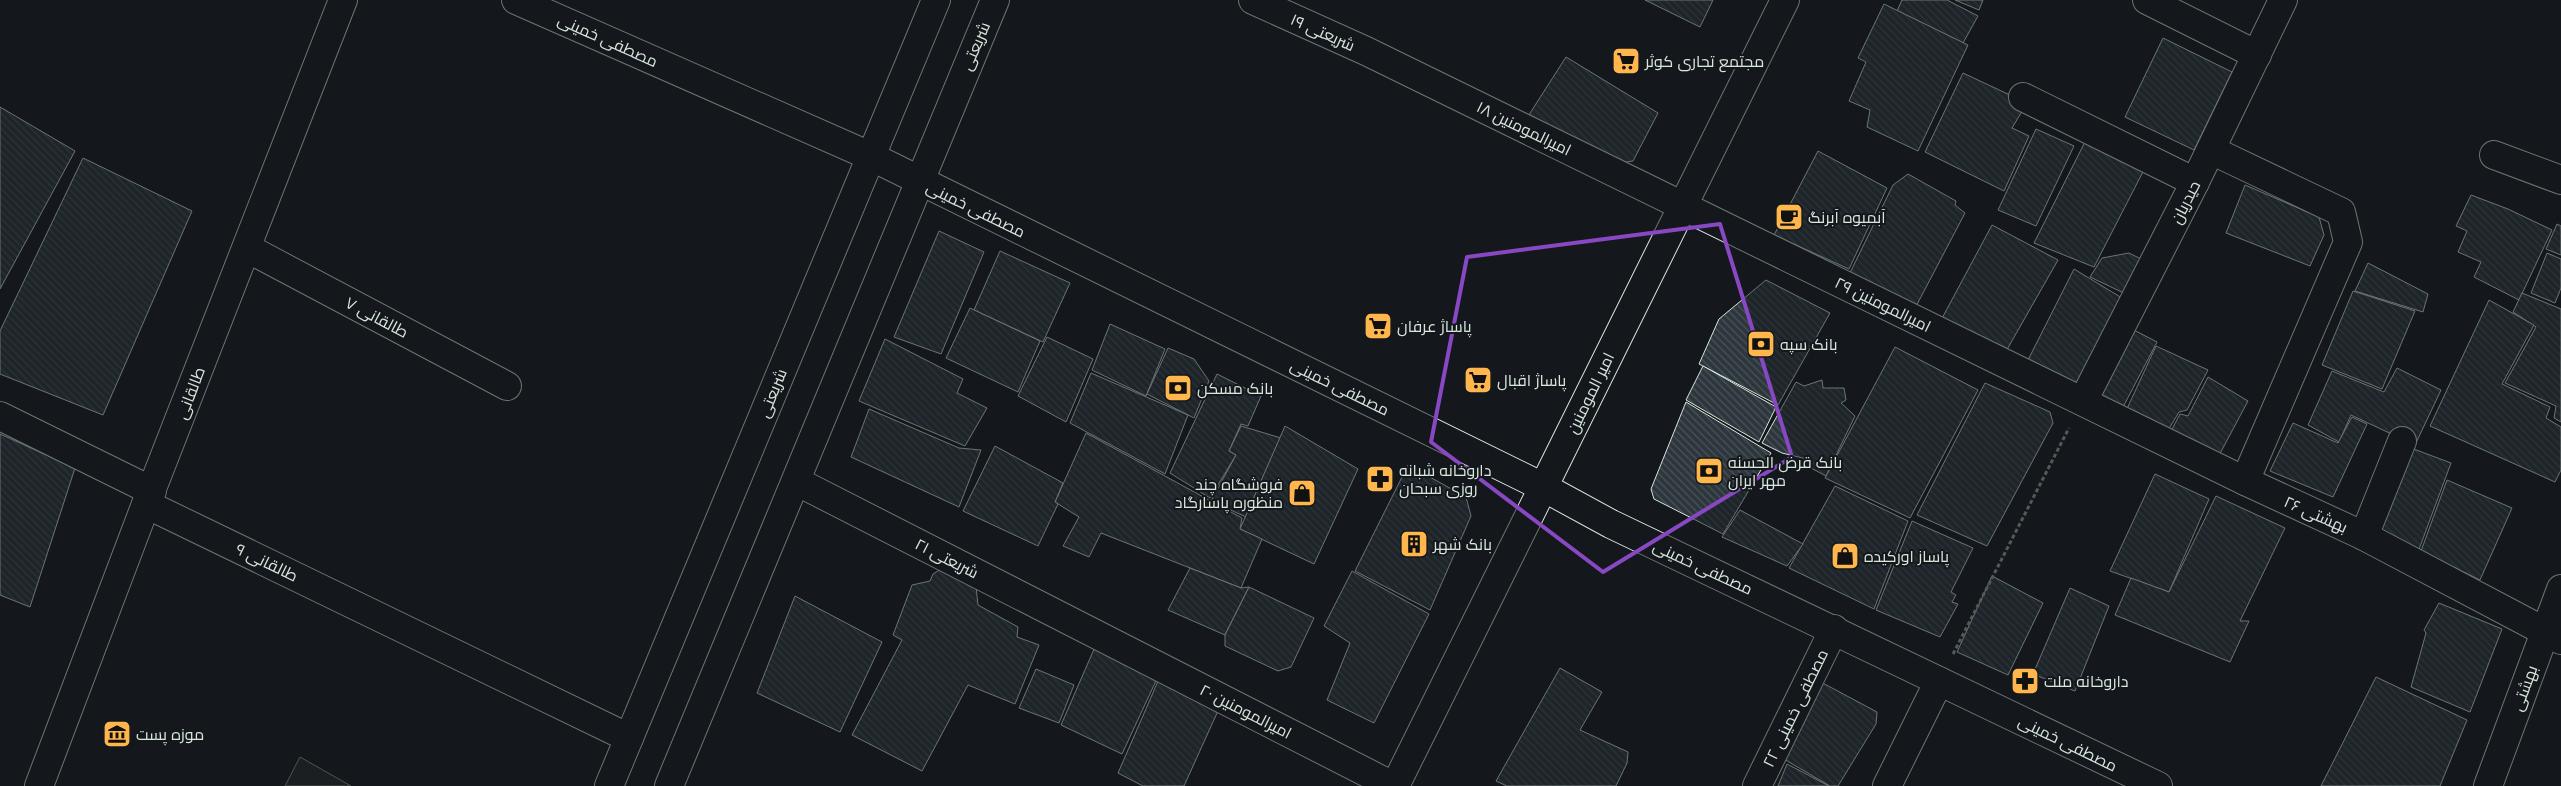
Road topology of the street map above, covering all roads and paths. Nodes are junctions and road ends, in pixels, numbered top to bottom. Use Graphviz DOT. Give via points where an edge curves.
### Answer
graph roads {
  1 [pos="343,0"];
  2 [pos="516,0"];
  3 [pos="936,0"];
  4 [pos="995,0"];
  5 [pos="1253,0"];
  6 [pos="1785,0"];
  7 [pos="2147,0"];
  8 [pos="2283,0"];
  9 [pos="1366,51"];
  10 [pos="2258,54"];
  11 [pos="2023,97"];
  12 [pos="2211,150"];
  13 [pos="2494,155"];
  14 [pos="870,156"];
  15 [pos="918,180"];
  16 [pos="2561,180"];
  17 [pos="2195,182"];
  18 [pos="1683,206"];
  19 [pos="247,248"];
  20 [pos="507,386"];
  21 [pos="2084,401"];
  22 [pos="0,416"];
  23 [pos="2402,441"];
  24 [pos="796,481"];
  25 [pos="2245,482"];
  26 [pos="1543,487"];
  27 [pos="149,497"];
  28 [pos="2364,536"];
  29 [pos="2561,589"];
  30 [pos="1834,629"];
  31 [pos="1099,635"];
  32 [pos="2553,636"];
  33 [pos="1938,681"];
  34 [pos="629,738"];
  35 [pos="39,786"];
  36 [pos="610,786"];
  37 [pos="669,786"];
  38 [pos="1394,786"];
  39 [pos="1757,786"];
  40 [pos="1887,786"];
  41 [pos="2158,786"];
  42 [pos="2488,786"];
  1 -- 19 [label="street, طالقانی"];
  2 -- 14 [label="street, مصطفی خمینی"];
  3 -- 14 [label="street, شریعتی"];
  4 -- 15 [label="street, شریعتی"];
  5 -- 9 [label="street, شریعتی ۱۹"];
  6 -- 18 [label="street, امیر المومنین"];
  7 -- 10 [label="street"];
  8 -- 10 [label="street, حیدریان"];
  9 -- 18 [label="street, امیرالمومنین ۱۸"];
  10 -- 12 [label="street, حیدریان"];
  11 -- 17 [label="street"];
  12 -- 17 [label="street, حیدریان"];
  12 -- 25 [label="street" via="2341,212 2348,242"];
  13 -- 16 [label="street"];
  14 -- 15 [label="street, مصطفی خمینی"];
  14 -- 34 [label="street, شریعتی"];
  15 -- 24 [label="street, شریعتی"];
  15 -- 26 [label="street, مصطفی خمینی"];
  17 -- 21 [label="street, حیدریان"];
  18 -- 21 [label="street, امیرالمومنین ۲۹"];
  18 -- 26 [label="street, امیر المومنین"];
  19 -- 20 [label="street, طالقانی ۷"];
  19 -- 27 [label="street, طالقانی"];
  21 -- 25 [label="street, بهشتی ۲۶"];
  21 -- 33 [label="path"];
  22 -- 27 [label="street, طالقانی ۹"];
  23 -- 28 [label="street"];
  24 -- 31 [label="street, شریعتی ۲۱"];
  24 -- 37 [label="street, شریعتی"];
  25 -- 28 [label="street, بهشتی ۲۶"];
  26 -- 30 [label="street, مصطفی خمینی" via="1611,524"];
  26 -- 38 [label="street, امیر المومنین"];
  27 -- 34 [label="street, طالقانی ۹" via="388,621"];
  27 -- 35 [label="street, طالقانی"];
  28 -- 32 [label="street, بهشتی ۲۶"];
  29 -- 32 [label="street, بهشتی"];
  30 -- 33 [label="street, مصطفی خمینی"];
  30 -- 39 [label="street, مصطفی خمینی ۲۲"];
  31 -- 38 [label="street, امیرالمومنین ۲۰"];
  32 -- 42 [label="street, بهشتی"];
  33 -- 40 [label="street"];
  33 -- 41 [label="street, مصطفی خمینی"];
  34 -- 36 [label="street, شریعتی"];
}
